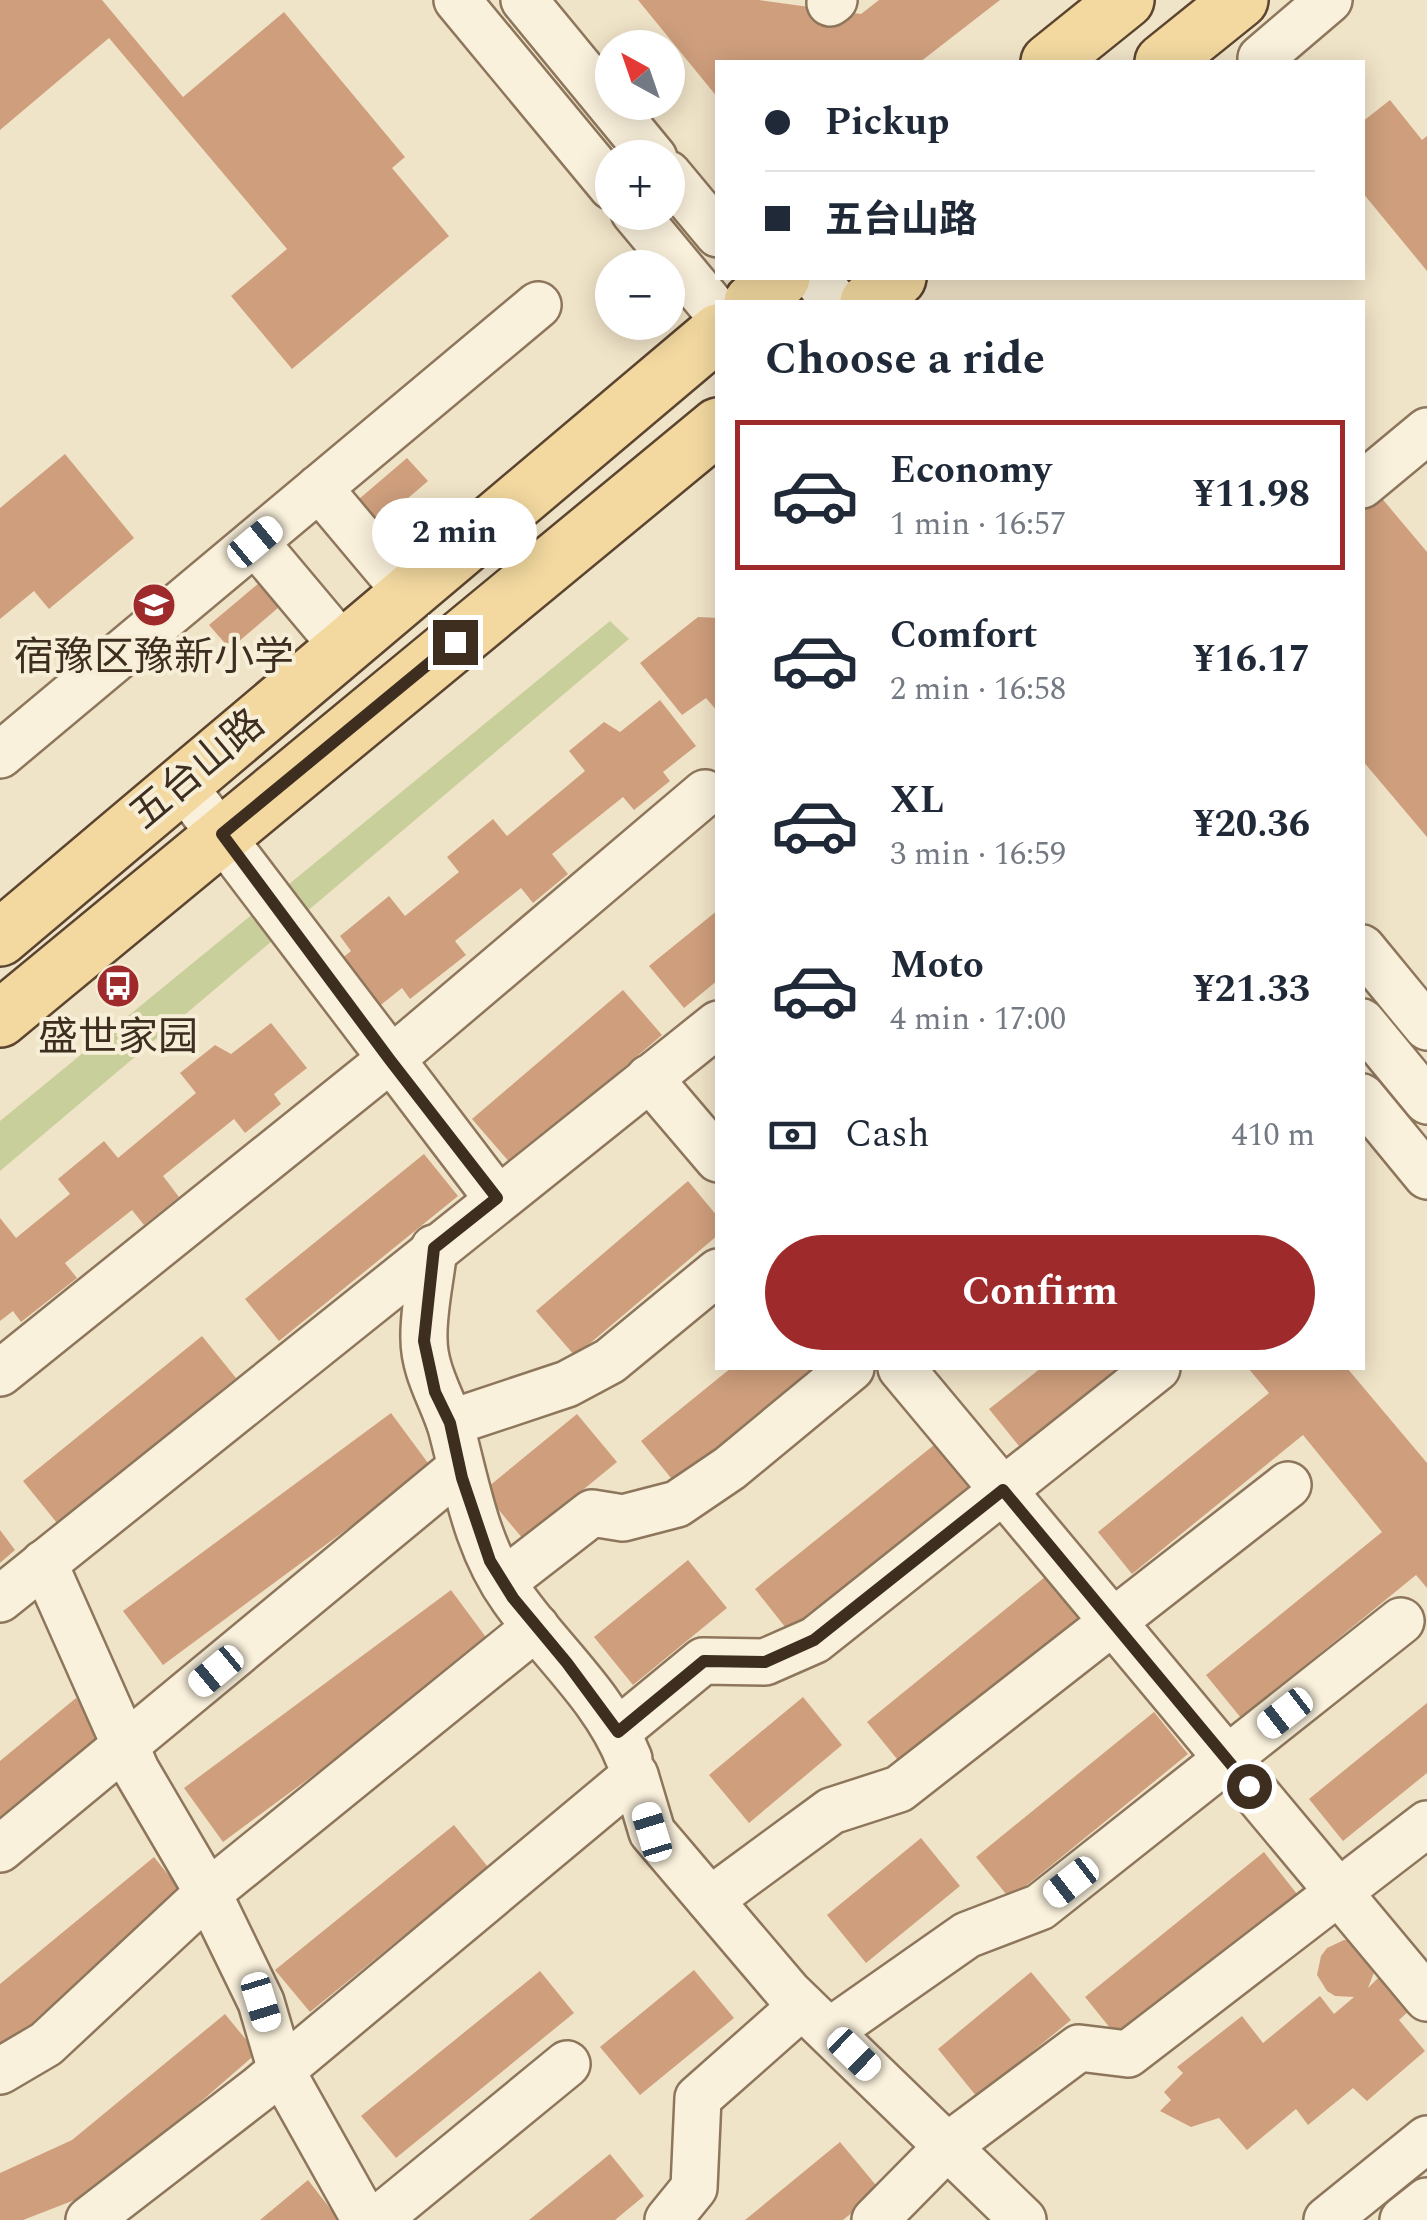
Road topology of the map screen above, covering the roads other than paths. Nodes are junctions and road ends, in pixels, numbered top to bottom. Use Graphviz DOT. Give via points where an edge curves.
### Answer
graph roads {
  1 [pos="457,0"];
  2 [pos="524,0"];
  3 [pos="1126,0"];
  4 [pos="1240,0"];
  5 [pos="1329,0"];
  6 [pos="1260,58"];
  7 [pos="1051,60"];
  8 [pos="1165,60"];
  9 [pos="639,140"];
  10 [pos="595,166"];
  11 [pos="685,194"];
  12 [pos="664,230"];
  13 [pos="715,230"];
  14 [pos="715,261"];
  15 [pos="896,280"];
  16 [pos="766,292"];
  17 [pos="822,300"];
  18 [pos="870,300"];
  19 [pos="538,306"];
  20 [pos="715,335"];
  21 [pos="715,428"];
  22 [pos="1427,432"];
  23 [pos="1365,483"];
  24 [pos="319,488"];
  25 [pos="255,542"];
  26 [pos="408,594"];
  27 [pos="344,648"];
  28 [pos="0,754"];
  29 [pos="182,784"];
  30 [pos="705,792"];
  31 [pos="222,834"];
  32 [pos="0,938"];
  33 [pos="1365,952"];
  34 [pos="0,1019"];
  35 [pos="715,1026"];
  36 [pos="1365,1026"];
  37 [pos="1427,1027"];
  38 [pos="390,1060"];
  39 [pos="649,1078"];
  40 [pos="1365,1101"];
  41 [pos="1427,1101"];
  42 [pos="715,1155"];
  43 [pos="1422,1159"];
  44 [pos="497,1198"];
  45 [pos="434,1248"];
  46 [pos="715,1274"];
  47 [pos="849,1370"];
  48 [pos="903,1370"];
  49 [pos="1154,1370"];
  50 [pos="0,1373"];
  51 [pos="450,1423"];
  52 [pos="460,1468"];
  53 [pos="1288,1485"];
  54 [pos="1003,1490"];
  55 [pos="44,1563"];
  56 [pos="502,1582"];
  57 [pos="0,1599"];
  58 [pos="1112,1621"];
  59 [pos="1401,1621"];
  60 [pos="536,1627"];
  61 [pos="618,1732"];
  62 [pos="125,1747"];
  63 [pos="1227,1759"];
  64 [pos="635,1775"];
  65 [pos="1427,1824"];
  66 [pos="0,1849"];
  67 [pos="1338,1892"];
  68 [pos="208,1893"];
  69 [pos="710,1900"];
  70 [pos="1427,1998"];
  71 [pos="816,2018"];
  72 [pos="567,2064"];
  73 [pos="0,2070"];
  74 [pos="282,2070"];
  75 [pos="1427,2139"];
  76 [pos="949,2145"];
  77 [pos="1427,2201"];
  78 [pos="88,2220"];
  79 [pos="365,2220"];
  80 [pos="376,2220"];
  81 [pos="668,2220"];
  82 [pos="875,2220"];
  83 [pos="1023,2220"];
  84 [pos="1327,2220"];
  85 [pos="1403,2220"];
  1 -- 10 [label="street"];
  2 -- 9 [label="street"];
  3 -- 7 [label="main road"];
  4 -- 8 [label="main road"];
  5 -- 6 [label="street"];
  11 -- 13 [label="street"];
  12 -- 14 [label="street"];
  15 -- 18 [label="main road"];
  16 -- 17 [label="street"];
  19 -- 24 [label="street"];
  20 -- 26 [label="main road, 五台山路"];
  21 -- 31 [label="main road, 五台山路"];
  22 -- 23 [label="street"];
  24 -- 25 [label="street"];
  24 -- 26 [label="street"];
  25 -- 27 [label="street"];
  25 -- 28 [label="street"];
  26 -- 27 [label="main road, 五台山路"];
  27 -- 29 [label="main road, 五台山路"];
  29 -- 31 [label="street"];
  29 -- 32 [label="main road, 五台山路"];
  30 -- 38 [label="street"];
  31 -- 34 [label="main road, 五台山路"];
  31 -- 38 [label="street"];
  33 -- 37 [label="street"];
  35 -- 39 [label="street"];
  36 -- 41 [label="street"];
  38 -- 44 [label="street"];
  38 -- 50 [label="street"];
  39 -- 42 [label="street"];
  39 -- 44 [label="street"];
  40 -- 43 [label="street"];
  44 -- 45 [label="street"];
  45 -- 51 [label="street" via="424,1341"];
  45 -- 55 [label="street"];
  46 -- 51 [label="street" via="610,1361 567,1384"];
  47 -- 56 [label="street" via="678,1504 623,1518 592,1513"];
  48 -- 54 [label="street"];
  49 -- 54 [label="street"];
  51 -- 52 [label="street"];
  52 -- 56 [label="street"];
  52 -- 62 [label="street"];
  53 -- 58 [label="street"];
  54 -- 58 [label="street"];
  54 -- 61 [label="street" via="814,1640 765,1662 704,1661"];
  55 -- 57 [label="street"];
  55 -- 62 [label="street"];
  56 -- 60 [label="street"];
  58 -- 63 [label="street"];
  58 -- 69 [label="street" via="899,1789 831,1811"];
  59 -- 63 [label="street"];
  60 -- 61 [label="street"];
  60 -- 68 [label="street"];
  61 -- 64 [label="street"];
  62 -- 66 [label="street"];
  62 -- 68 [label="street"];
  63 -- 67 [label="street"];
  63 -- 71 [label="street" via="1040,1907 967,1935"];
  64 -- 69 [label="street" via="652,1832"];
  64 -- 74 [label="street"];
  65 -- 67 [label="street"];
  67 -- 70 [label="street"];
  67 -- 76 [label="street" via="1128,2054 1079,2048"];
  68 -- 73 [label="street" via="46,2044"];
  68 -- 74 [label="street" via="261,2002"];
  69 -- 71 [label="street"];
  71 -- 76 [label="street"];
  71 -- 81 [label="street" via="698,2098 694,2188"];
  72 -- 80 [label="street"];
  74 -- 78 [label="street"];
  74 -- 79 [label="street"];
  75 -- 84 [label="street"];
  76 -- 82 [label="street"];
  76 -- 83 [label="street"];
  77 -- 85 [label="street"];
}
